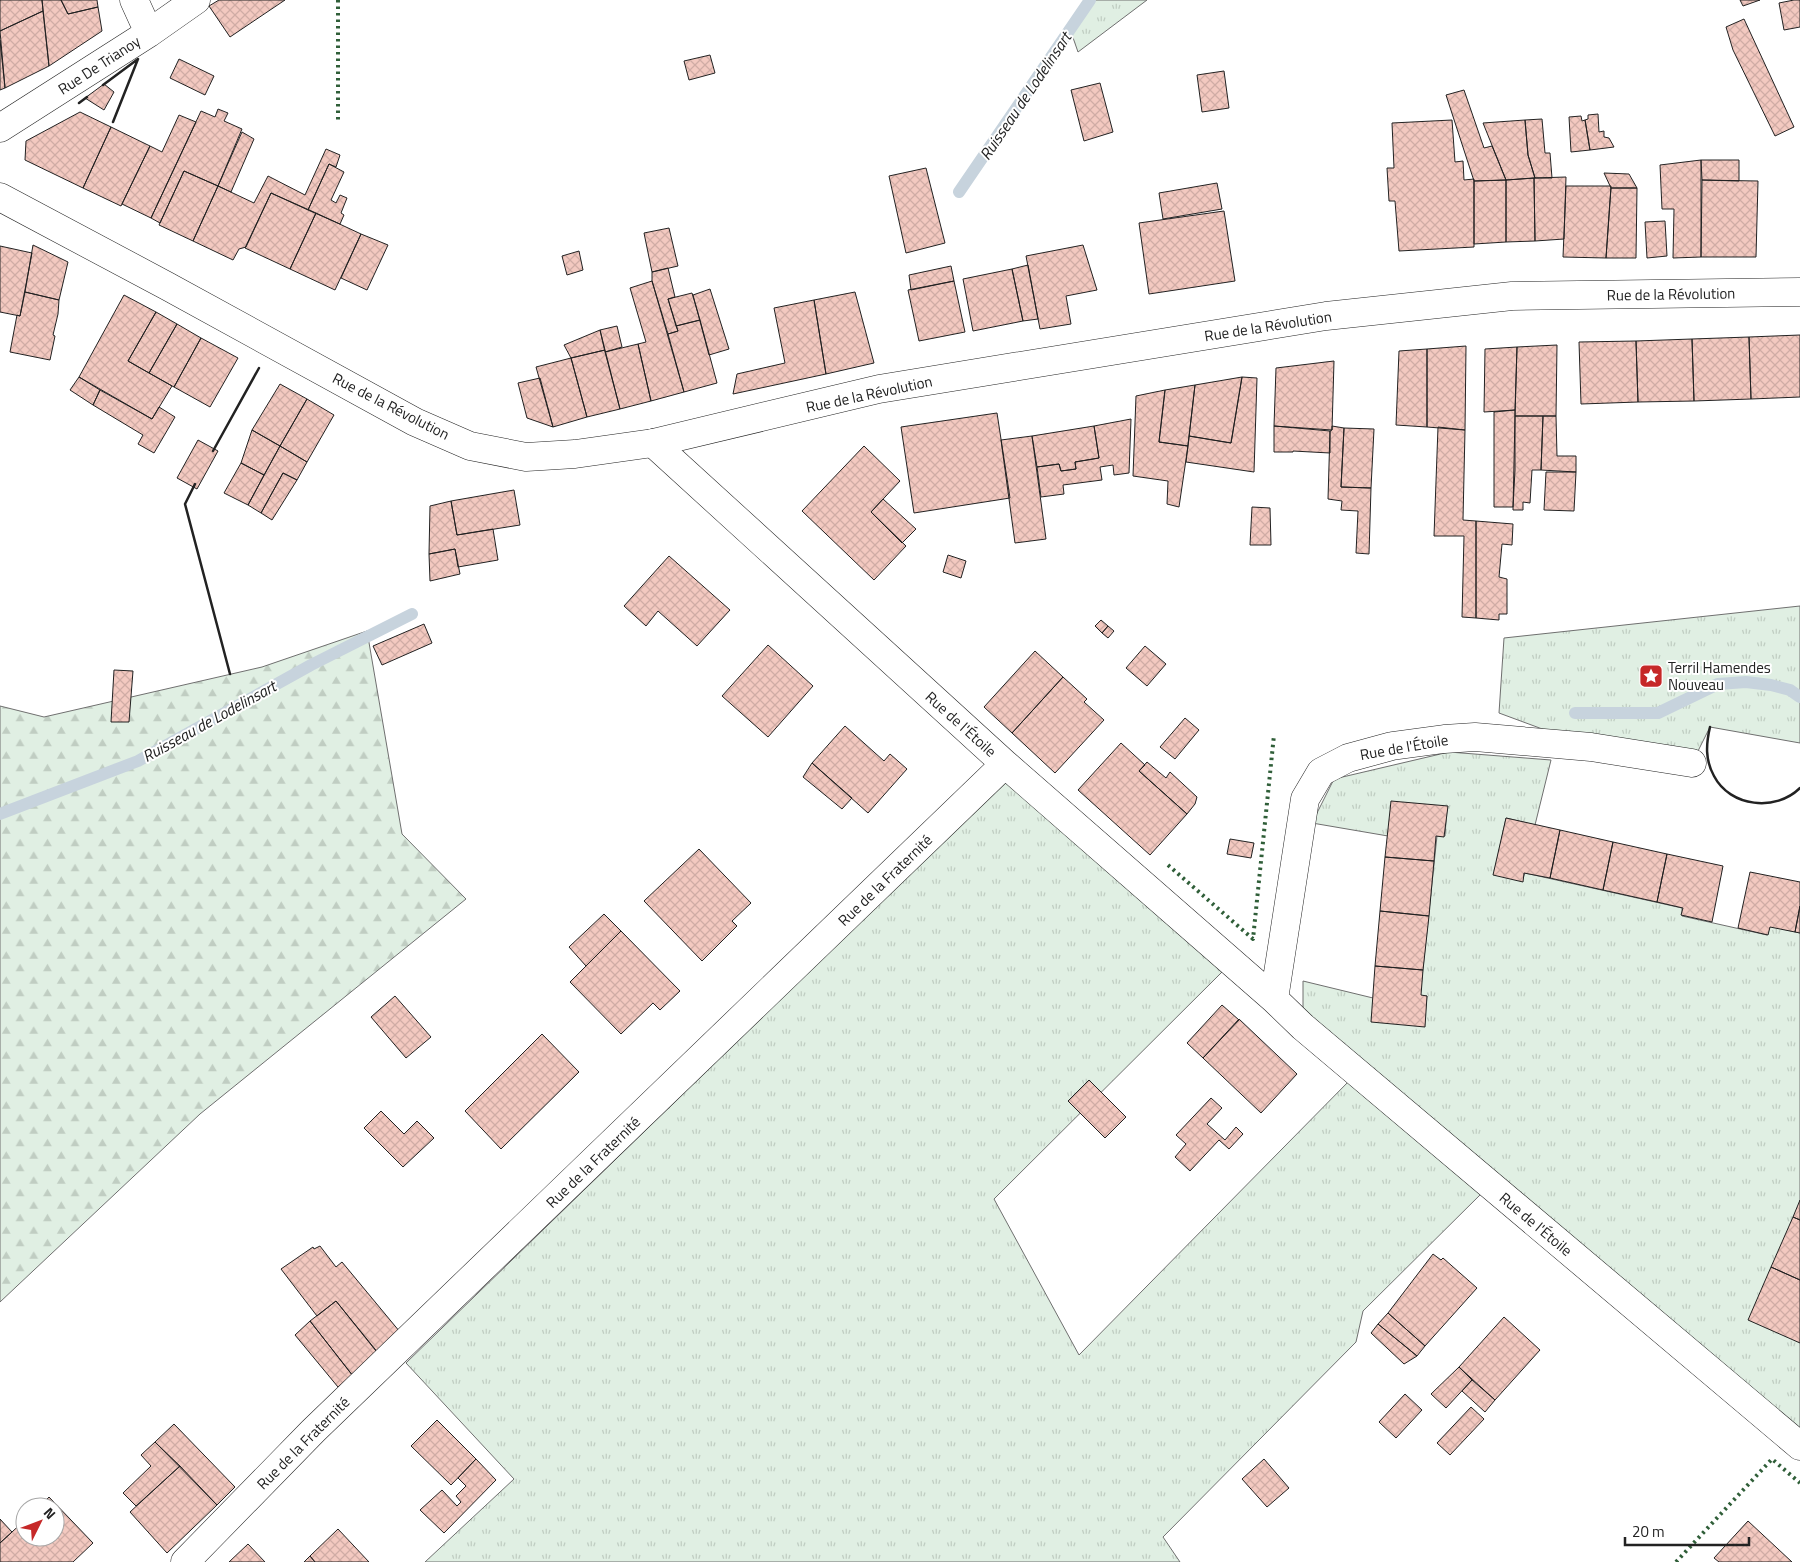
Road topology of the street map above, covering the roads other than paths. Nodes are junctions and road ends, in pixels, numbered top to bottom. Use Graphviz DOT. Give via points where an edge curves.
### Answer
graph roads {
  1 [pos="134,0"];
  2 [pos="196,0"];
  3 [pos="149,33"];
  4 [pos="0,128"];
  5 [pos="0,197"];
  6 [pos="1800,292"];
  7 [pos="653,443"];
  8 [pos="1692,763"];
  9 [pos="1005,764"];
  10 [pos="1274,999"];
  11 [pos="1800,1446"];
  12 [pos="185,1562"];
  1 -- 3 [label="street"];
  2 -- 3 [label="street, Rue De Trianoy"];
  3 -- 4 [label="street, Rue De Trianoy"];
  5 -- 7 [label="street, Rue de la Révolution" via="415,422 470,446 526,457"];
  6 -- 7 [label="street, Rue de la Révolution" via="1512,296 1326,316 879,389"];
  7 -- 9 [label="street, Rue de l'Étoile"];
  8 -- 10 [label="street, Rue de l'Étoile" via="1591,747 1475,737 1392,746 1348,758 1321,772 1305,799"];
  9 -- 10 [label="street, Rue de l'Étoile"];
  9 -- 12 [label="street, Rue de la Fraternité" via="313,1432"];
  10 -- 11 [label="street, Rue de l'Étoile" via="1324,1045"];
}
